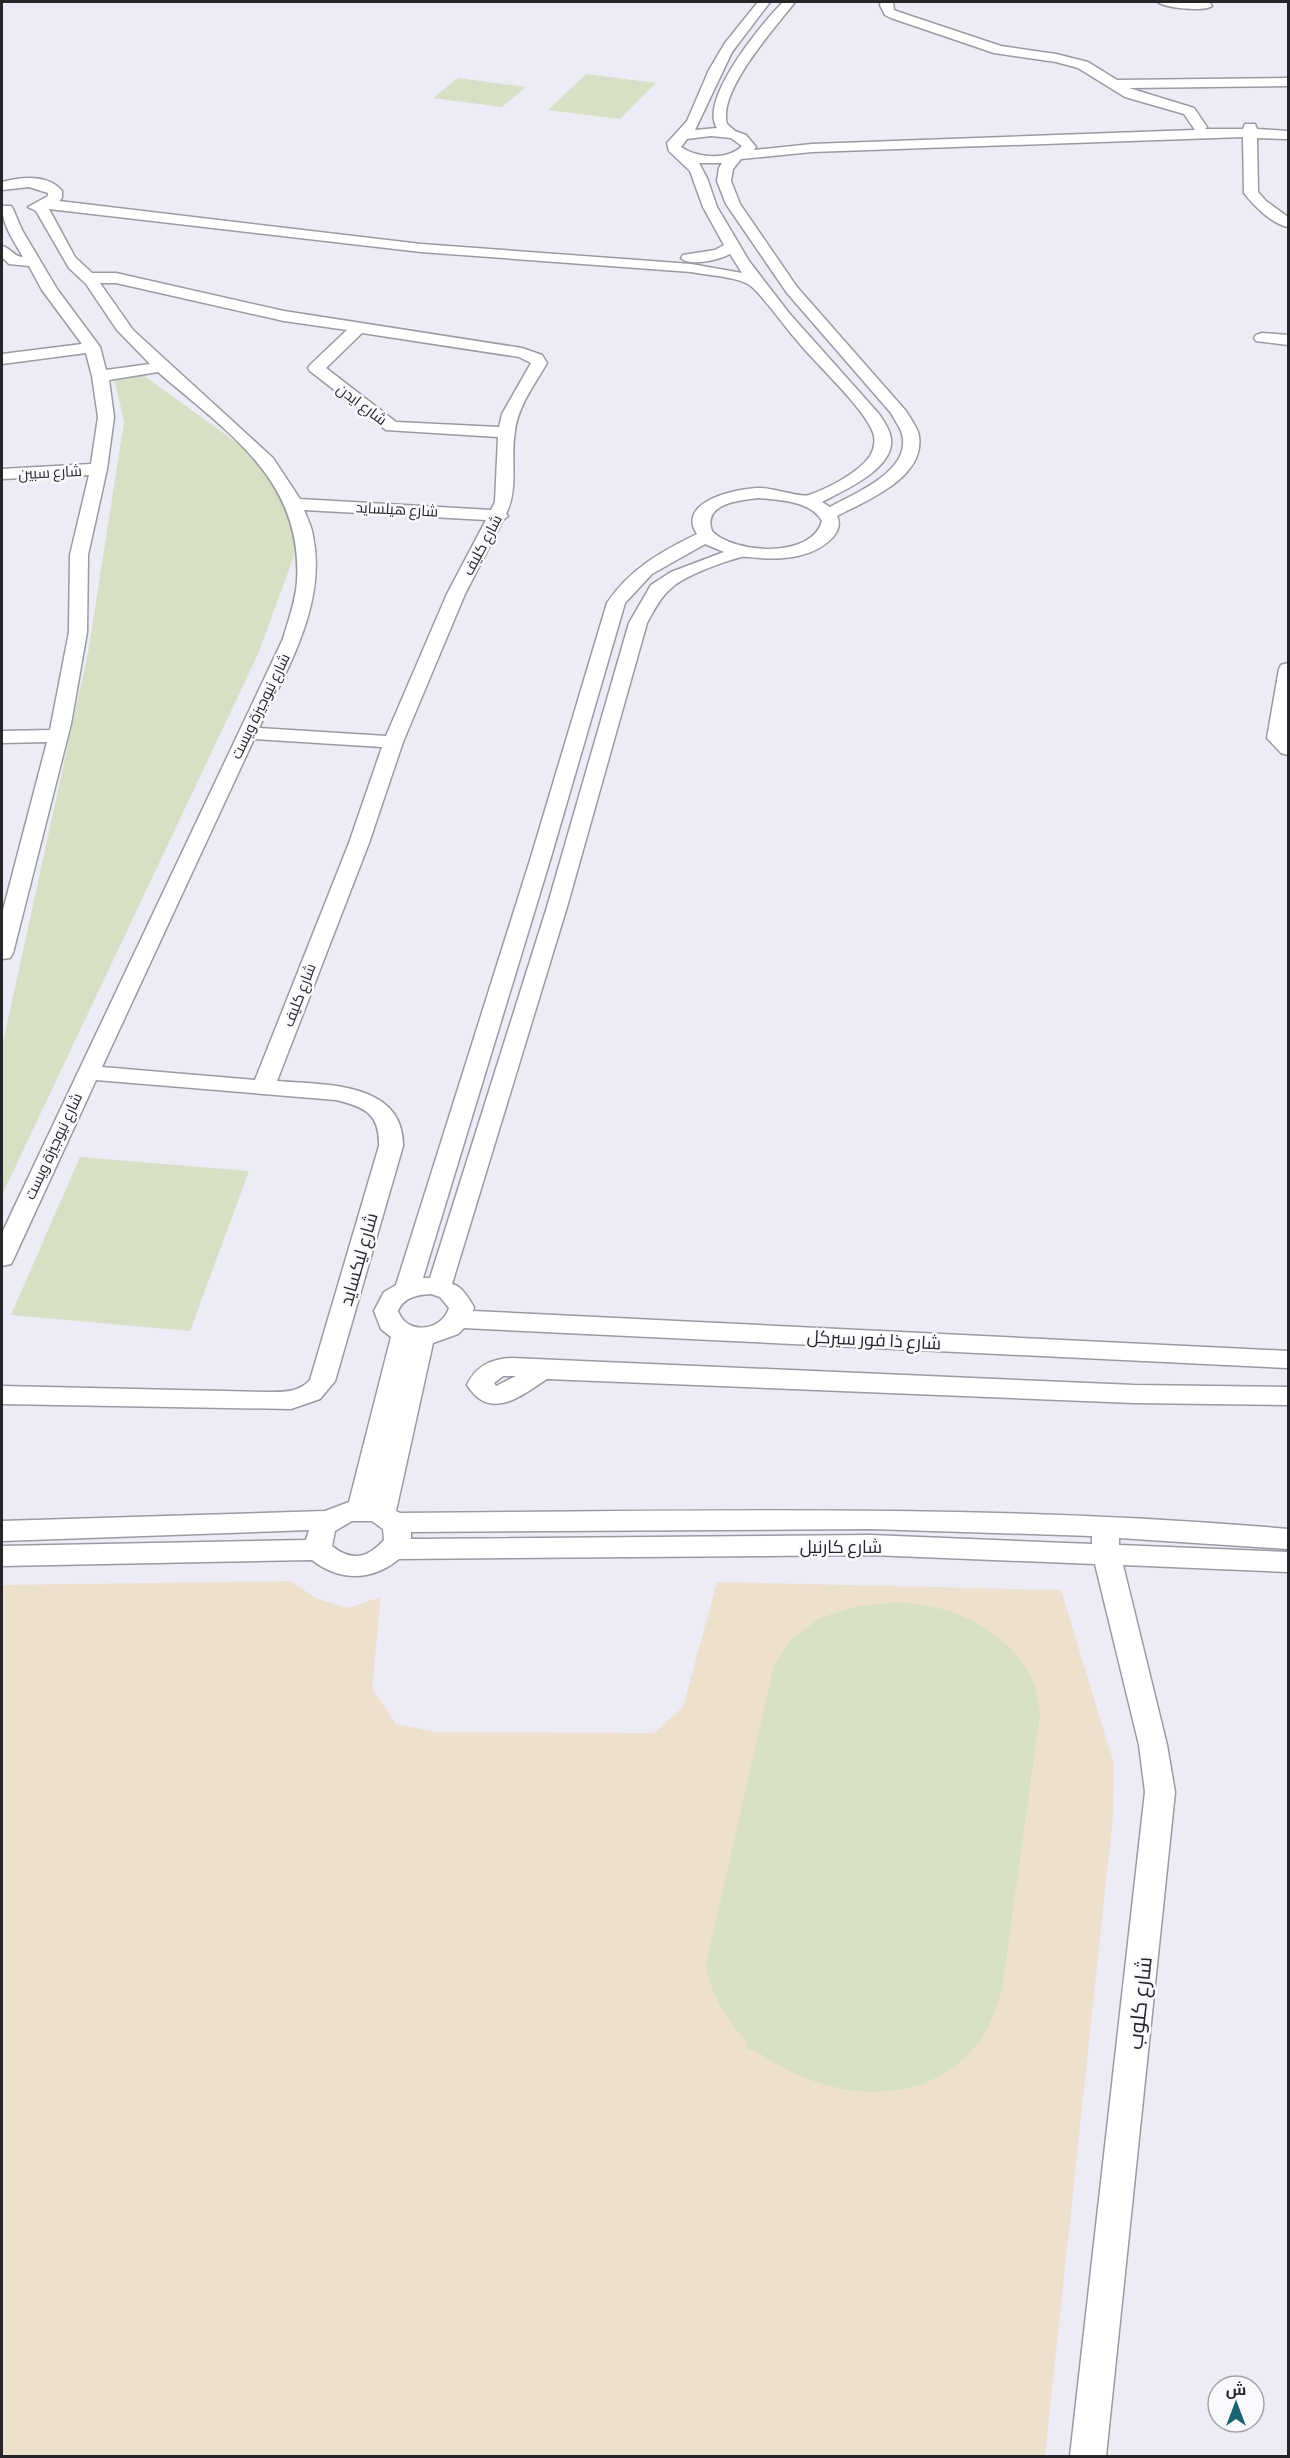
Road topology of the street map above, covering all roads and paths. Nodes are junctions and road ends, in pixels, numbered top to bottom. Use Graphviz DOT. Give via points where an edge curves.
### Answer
graph roads {
  1 [pos="764,2"];
  2 [pos="788,2"];
  3 [pos="887,2"];
  4 [pos="1164,2"];
  5 [pos="1206,6"];
  6 [pos="1288,82"];
  7 [pos="1114,84"];
  8 [pos="1200,127"];
  9 [pos="1250,130"];
  10 [pos="1288,130"];
  11 [pos="1149,133"];
  12 [pos="1288,135"];
  13 [pos="683,136"];
  14 [pos="736,136"];
  15 [pos="811,146"];
  16 [pos="681,153"];
  17 [pos="738,156"];
  18 [pos="4,184"];
  19 [pos="47,201"];
  20 [pos="4,209"];
  21 [pos="1288,223"];
  22 [pos="52,225"];
  23 [pos="12,237"];
  24 [pos="733,246"];
  25 [pos="2,250"];
  26 [pos="33,261"];
  27 [pos="692,263"];
  28 [pos="757,282"];
  29 [pos="82,283"];
  30 [pos="46,284"];
  31 [pos="358,328"];
  32 [pos="832,336"];
  33 [pos="1262,338"];
  34 [pos="806,340"];
  35 [pos="1288,340"];
  36 [pos="92,347"];
  37 [pos="2,359"];
  38 [pos="162,367"];
  39 [pos="100,376"];
  40 [pos="506,432"];
  41 [pos="99,469"];
  42 [pos="2,474"];
  43 [pos="809,502"];
  44 [pos="295,504"];
  45 [pos="827,515"];
  46 [pos="499,516"];
  47 [pos="707,536"];
  48 [pos="742,551"];
  49 [pos="1288,669"];
  50 [pos="246,733"];
  51 [pos="58,736"];
  52 [pos="2,737"];
  53 [pos="393,742"];
  54 [pos="1288,748"];
  55 [pos="2,953"];
  56 [pos="87,1073"];
  57 [pos="263,1087"];
  58 [pos="9,1223"];
  59 [pos="2,1258"];
  60 [pos="439,1287"];
  61 [pos="406,1289"];
  62 [pos="459,1319"];
  63 [pos="413,1334"];
  64 [pos="1288,1360"];
  65 [pos="542,1370"];
  66 [pos="2,1395"];
  67 [pos="1288,1396"];
  68 [pos="330,1520"];
  69 [pos="382,1524"];
  70 [pos="2,1531"];
  71 [pos="1288,1539"];
  72 [pos="1105,1540"];
  73 [pos="318,1550"];
  74 [pos="2,1556"];
  75 [pos="1288,1562"];
  76 [pos="1088,2457"];
  1 -- 13 [label="street" via="733,41 693,125"];
  2 -- 14 [label="street" via="764,28 718,116 720,125"];
  3 -- 7 [label="street" via="889,12 895,15 999,50 1083,65"];
  4 -- 5 [label="street"];
  6 -- 7 [label="street"];
  7 -- 8 [label="street" via="1139,98 1189,111"];
  8 -- 9 [label="street"];
  8 -- 11 [label="street"];
  9 -- 10 [label="street"];
  9 -- 11 [label="street"];
  9 -- 12 [label="street"];
  9 -- 21 [label="street" via="1251,193"];
  11 -- 15 [label="street"];
  13 -- 14 [label="street" via="705,132"];
  13 -- 16 [label="street" via="674,143"];
  14 -- 15 [label="street"];
  14 -- 17 [label="street" via="749,147"];
  15 -- 17 [label="street"];
  16 -- 17 [label="street" via="712,160"];
  16 -- 24 [label="street" via="699,172 710,207"];
  17 -- 32 [label="street" via="726,168 724,181 733,204 792,290"];
  18 -- 19 [label="street" via="41,184 52,188"];
  19 -- 20 [label="street"];
  19 -- 22 [label="street, شارع نيوجيزة ويست"];
  19 -- 27 [label="street" via="421,248"];
  20 -- 23 [label="street"];
  22 -- 23 [label="street"];
  22 -- 29 [label="street, شارع نيوجيزة ويست"];
  23 -- 26 [label="street"];
  24 -- 27 [label="street"];
  24 -- 28 [label="street"];
  25 -- 26 [label="street" via="14,261"];
  26 -- 30 [label="street"];
  27 -- 28 [label="street"];
  28 -- 34 [label="street"];
  29 -- 30 [label="street"];
  29 -- 30 [label="street" via="61,273"];
  29 -- 31 [label="street, شارع كليف" via="116,278 225,304"];
  29 -- 38 [label="street, شارع نيوجيزة ويست"];
  30 -- 36 [label="street"];
  31 -- 40 [label="street, شارع كليف" via="536,358 539,367 516,399"];
  31 -- 40 [label="street, شارع ايدن" via="316,368 385,423 403,429"];
  32 -- 34 [label="street"];
  32 -- 45 [label="street" via="898,411 911,435 908,459 888,482"];
  33 -- 35 [label="street"];
  34 -- 43 [label="street" via="873,417 883,436 881,454 866,471"];
  36 -- 37 [label="street"];
  36 -- 39 [label="street"];
  38 -- 39 [label="street"];
  38 -- 44 [label="street, شارع نيوجيزة ويست" via="255,447 273,467"];
  39 -- 41 [label="street" via="106,417"];
  40 -- 46 [label="street, شارع كليف" via="506,487"];
  41 -- 42 [label="street, شارع سبين"];
  41 -- 51 [label="street" via="79,555 78,632"];
  43 -- 45 [label="street"];
  43 -- 47 [label="street" via="759,493 721,500 701,517 700,527"];
  44 -- 46 [label="street, شارع هيلسايد"];
  44 -- 50 [label="street, شارع نيوجيزة ويست" via="309,560 302,612"];
  45 -- 48 [label="street" via="830,529 813,545 780,553"];
  46 -- 53 [label="street, شارع كليف" via="456,594"];
  47 -- 48 [label="street"];
  47 -- 61 [label="street" via="649,565 629,583 616,603"];
  48 -- 60 [label="street" via="677,576 657,589 638,623 557,907"];
  49 -- 54 [label="street" via="1277,738"];
  50 -- 53 [label="street"];
  50 -- 56 [label="street, شارع نيوجيزة ويست"];
  51 -- 52 [label="street"];
  51 -- 55 [label="street"];
  53 -- 57 [label="street, شارع كليف" via="359,843"];
  56 -- 57 [label="street, شارع ليكسايد"];
  56 -- 58 [label="street, شارع نيوجيزة ويست"];
  57 -- 66 [label="street, شارع ليكسايد" via="357,1098 375,1106 388,1118 393,1131 316,1391 302,1399 266,1401"];
  58 -- 59 [label="street, شارع نيوجيزة ويست"];
  60 -- 61 [label="street"];
  60 -- 62 [label="street" via="462,1307"];
  61 -- 63 [label="street" via="392,1298 386,1311 390,1323"];
  62 -- 63 [label="street" via="444,1331"];
  62 -- 64 [label="street, شارع ذا فور سيركل"];
  63 -- 69 [label="street"];
  65 -- 67 [label="street" via="1134,1394"];
  68 -- 69 [label="street" via="344,1513"];
  68 -- 70 [label="street"];
  68 -- 73 [label="street" via="319,1535"];
  69 -- 72 [label="street, شارع كارنيل"];
  69 -- 73 [label="street" via="380,1562 348,1567 333,1562"];
  71 -- 72 [label="street, شارع كارنيل"];
  72 -- 75 [label="street, شارع كارنيل"];
  72 -- 76 [label="street, شارع كلوب" via="1153,1745 1160,1792"];
  73 -- 74 [label="street"];
}
